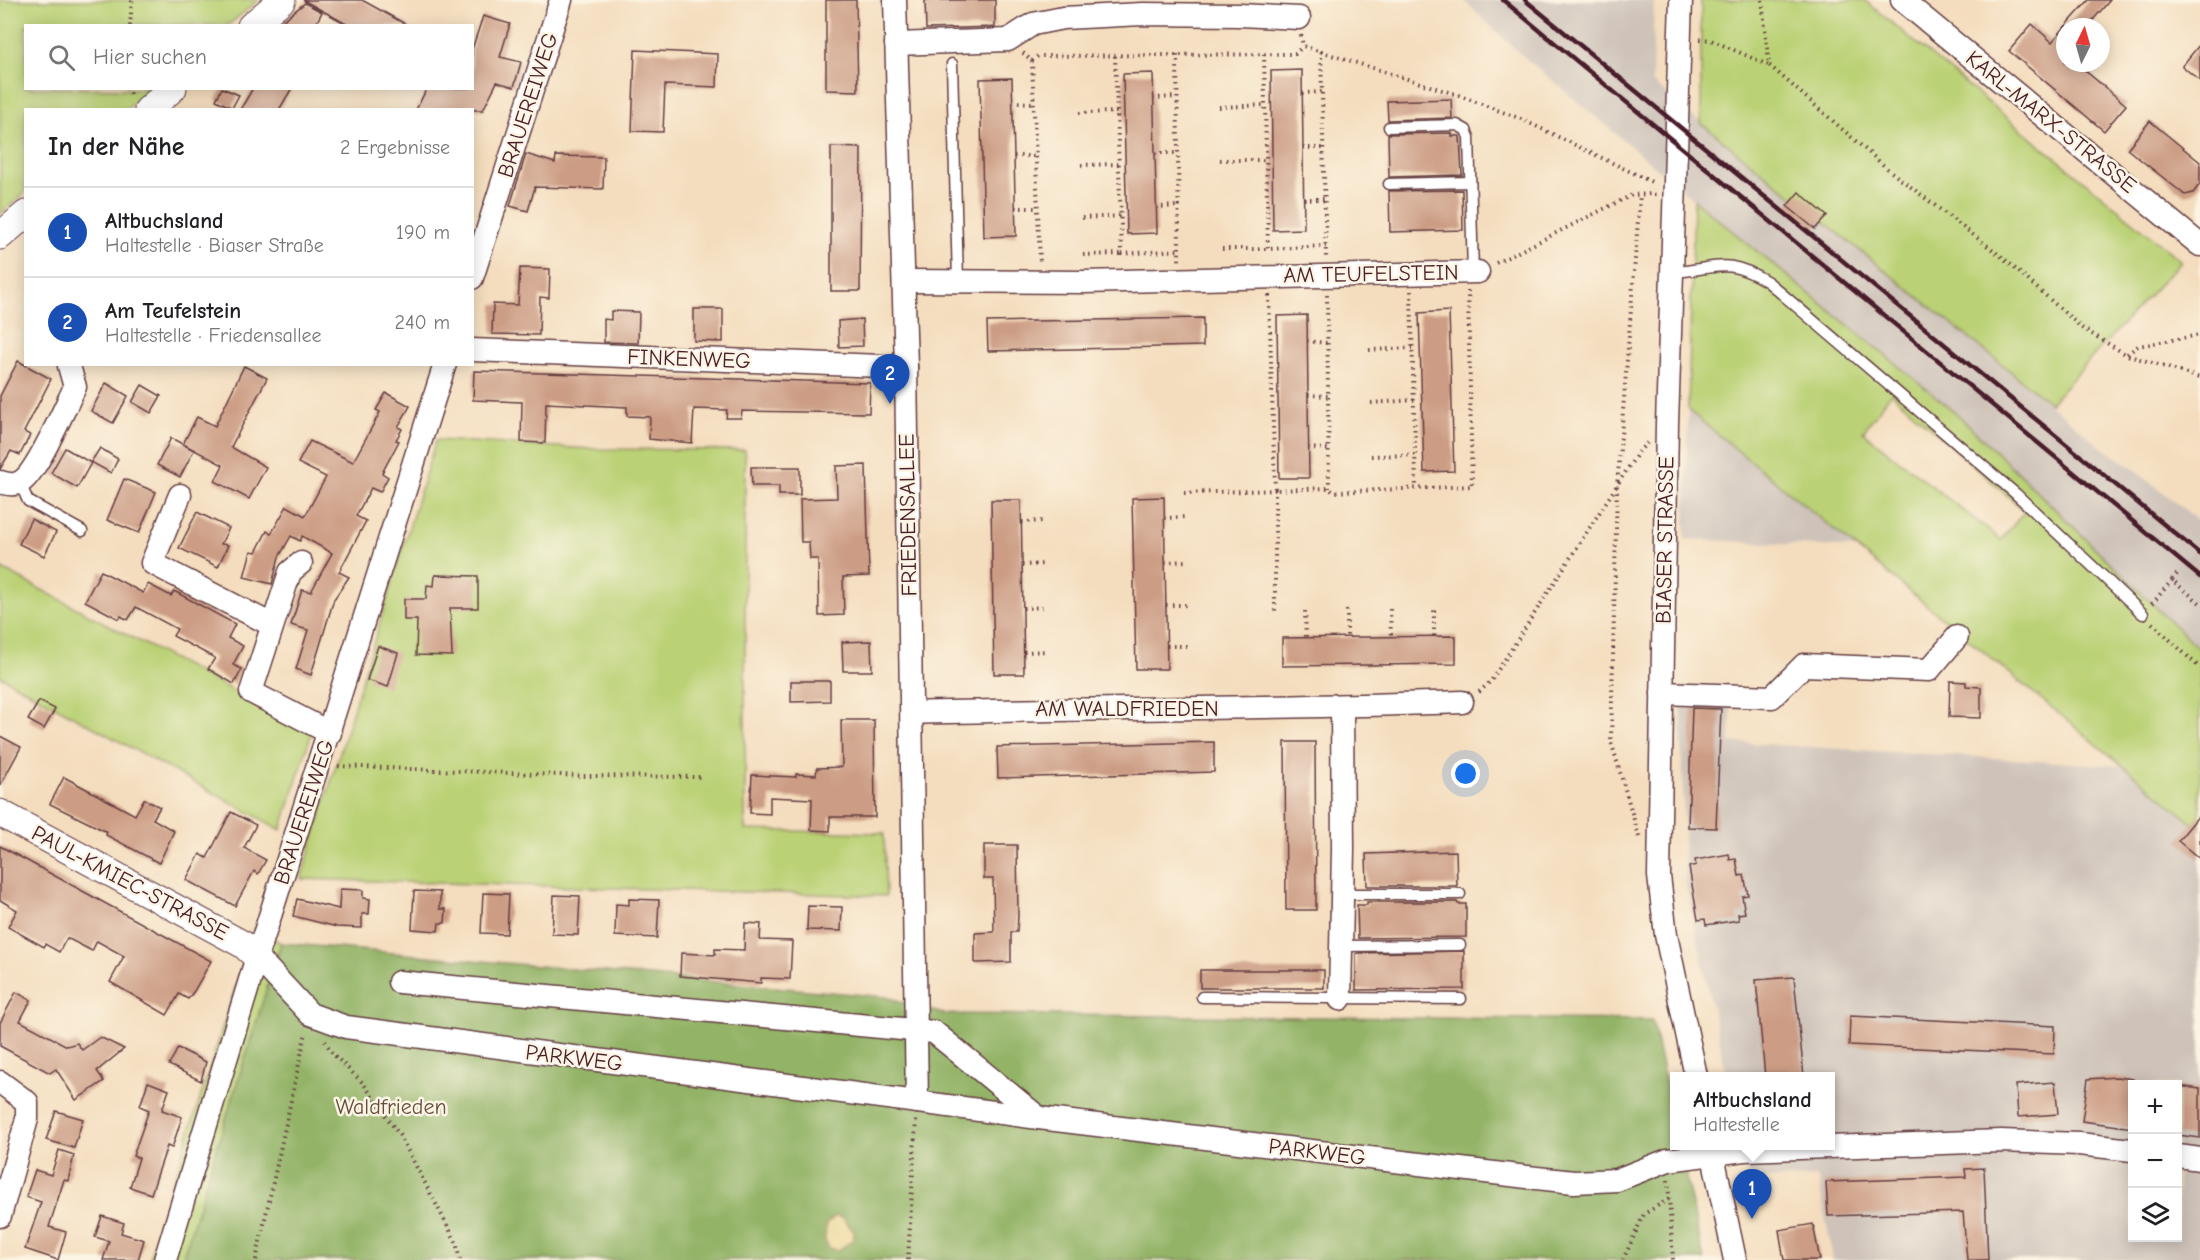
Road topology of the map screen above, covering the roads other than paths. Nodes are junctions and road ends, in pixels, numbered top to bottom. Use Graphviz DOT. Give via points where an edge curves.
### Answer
graph roads {
  1 [pos="282,0"];
  2 [pos="561,0"];
  3 [pos="895,0"];
  4 [pos="1681,0"];
  5 [pos="1902,0"];
  6 [pos="1299,18"];
  7 [pos="253,24"];
  8 [pos="896,44"];
  9 [pos="952,64"];
  10 [pos="171,90"];
  11 [pos="150,108"];
  12 [pos="1389,127"];
  13 [pos="1470,182"];
  14 [pos="1389,184"];
  15 [pos="24,216"];
  16 [pos="0,236"];
  17 [pos="2200,245"];
  18 [pos="474,272"];
  19 [pos="1473,272"];
  20 [pos="1672,272"];
  21 [pos="904,281"];
  22 [pos="958,281"];
  23 [pos="474,351"];
  24 [pos="69,366"];
  25 [pos="444,366"];
  26 [pos="906,367"];
  27 [pos="10,482"];
  28 [pos="180,495"];
  29 [pos="82,531"];
  30 [pos="301,563"];
  31 [pos="2143,614"];
  32 [pos="272,625"];
  33 [pos="1957,637"];
  34 [pos="1662,693"];
  35 [pos="1470,698"];
  36 [pos="1342,707"];
  37 [pos="912,713"];
  38 [pos="330,733"];
  39 [pos="0,813"];
  40 [pos="1342,894"];
  41 [pos="1460,894"];
  42 [pos="1460,945"];
  43 [pos="1341,946"];
  44 [pos="257,957"];
  45 [pos="399,982"];
  46 [pos="1202,997"];
  47 [pos="1340,999"];
  48 [pos="1461,999"];
  49 [pos="917,1030"];
  50 [pos="1695,1072"];
  51 [pos="0,1082"];
  52 [pos="917,1102"];
  53 [pos="1039,1118"];
  54 [pos="1835,1146"];
  55 [pos="2128,1149"];
  56 [pos="1712,1150"];
  57 [pos="2182,1157"];
  58 [pos="2200,1159"];
  59 [pos="0,1216"];
  60 [pos="165,1260"];
  61 [pos="1735,1260"];
  1 -- 7 [label="street"];
  2 -- 18 [label="street, BRAUEREIWEG"];
  3 -- 8 [label="street, FRIEDENSALLEE"];
  4 -- 20 [label="street, BIASER STRASSE"];
  5 -- 17 [label="street, KARL-MARX-STRASSE"];
  6 -- 8 [label="street" via="1153,14 1063,18 1033,24 1008,40"];
  8 -- 21 [label="street, FRIEDENSALLEE"];
  9 -- 22 [label="lane"];
  10 -- 11 [label="street"];
  12 -- 13 [label="lane" via="1457,125 1466,130"];
  13 -- 14 [label="lane"];
  13 -- 19 [label="lane"];
  15 -- 16 [label="street"];
  19 -- 22 [label="street, AM TEUFELSTEIN"];
  20 -- 31 [label="lane" via="1719,264 1746,269 1768,282 2016,494"];
  20 -- 34 [label="street, BIASER STRASSE"];
  21 -- 22 [label="street, AM TEUFELSTEIN"];
  21 -- 26 [label="street, FRIEDENSALLEE"];
  23 -- 26 [label="street, FINKENWEG"];
  24 -- 27 [label="street" via="75,387 32,470"];
  25 -- 38 [label="street, BRAUEREIWEG"];
  26 -- 37 [label="street, FRIEDENSALLEE"];
  27 -- 29 [label="lane" via="28,501"];
  28 -- 32 [label="street" via="152,563"];
  30 -- 32 [label="street" via="290,572"];
  32 -- 38 [label="street" via="251,692"];
  33 -- 34 [label="street" via="1929,670 1804,665 1772,697"];
  34 -- 50 [label="street, BIASER STRASSE" via="1660,892"];
  35 -- 36 [label="street, AM WALDFRIEDEN"];
  36 -- 37 [label="street, AM WALDFRIEDEN"];
  36 -- 40 [label="street"];
  37 -- 49 [label="street, FRIEDENSALLEE"];
  38 -- 44 [label="street, BRAUEREIWEG"];
  39 -- 44 [label="street, PAUL-KMIEC-STRASSE" via="244,945"];
  40 -- 41 [label="lane"];
  40 -- 43 [label="street"];
  42 -- 43 [label="lane"];
  43 -- 47 [label="street"];
  44 -- 52 [label="street, PARKWEG" via="310,1014 346,1027"];
  44 -- 60 [label="street, BRAUEREIWEG"];
  45 -- 49 [label="street"];
  46 -- 47 [label="lane"];
  47 -- 48 [label="lane"];
  49 -- 52 [label="street"];
  49 -- 53 [label="street" via="934,1032"];
  51 -- 59 [label="street" via="27,1102 27,1111"];
  52 -- 53 [label="street, PARKWEG"];
  53 -- 56 [label="street, PARKWEG" via="1574,1182 1617,1180 1668,1160"];
  54 -- 55 [label="street, PARKWEG" via="2001,1141"];
  56 -- 61 [label="street"];
  57 -- 58 [label="street"];
}
